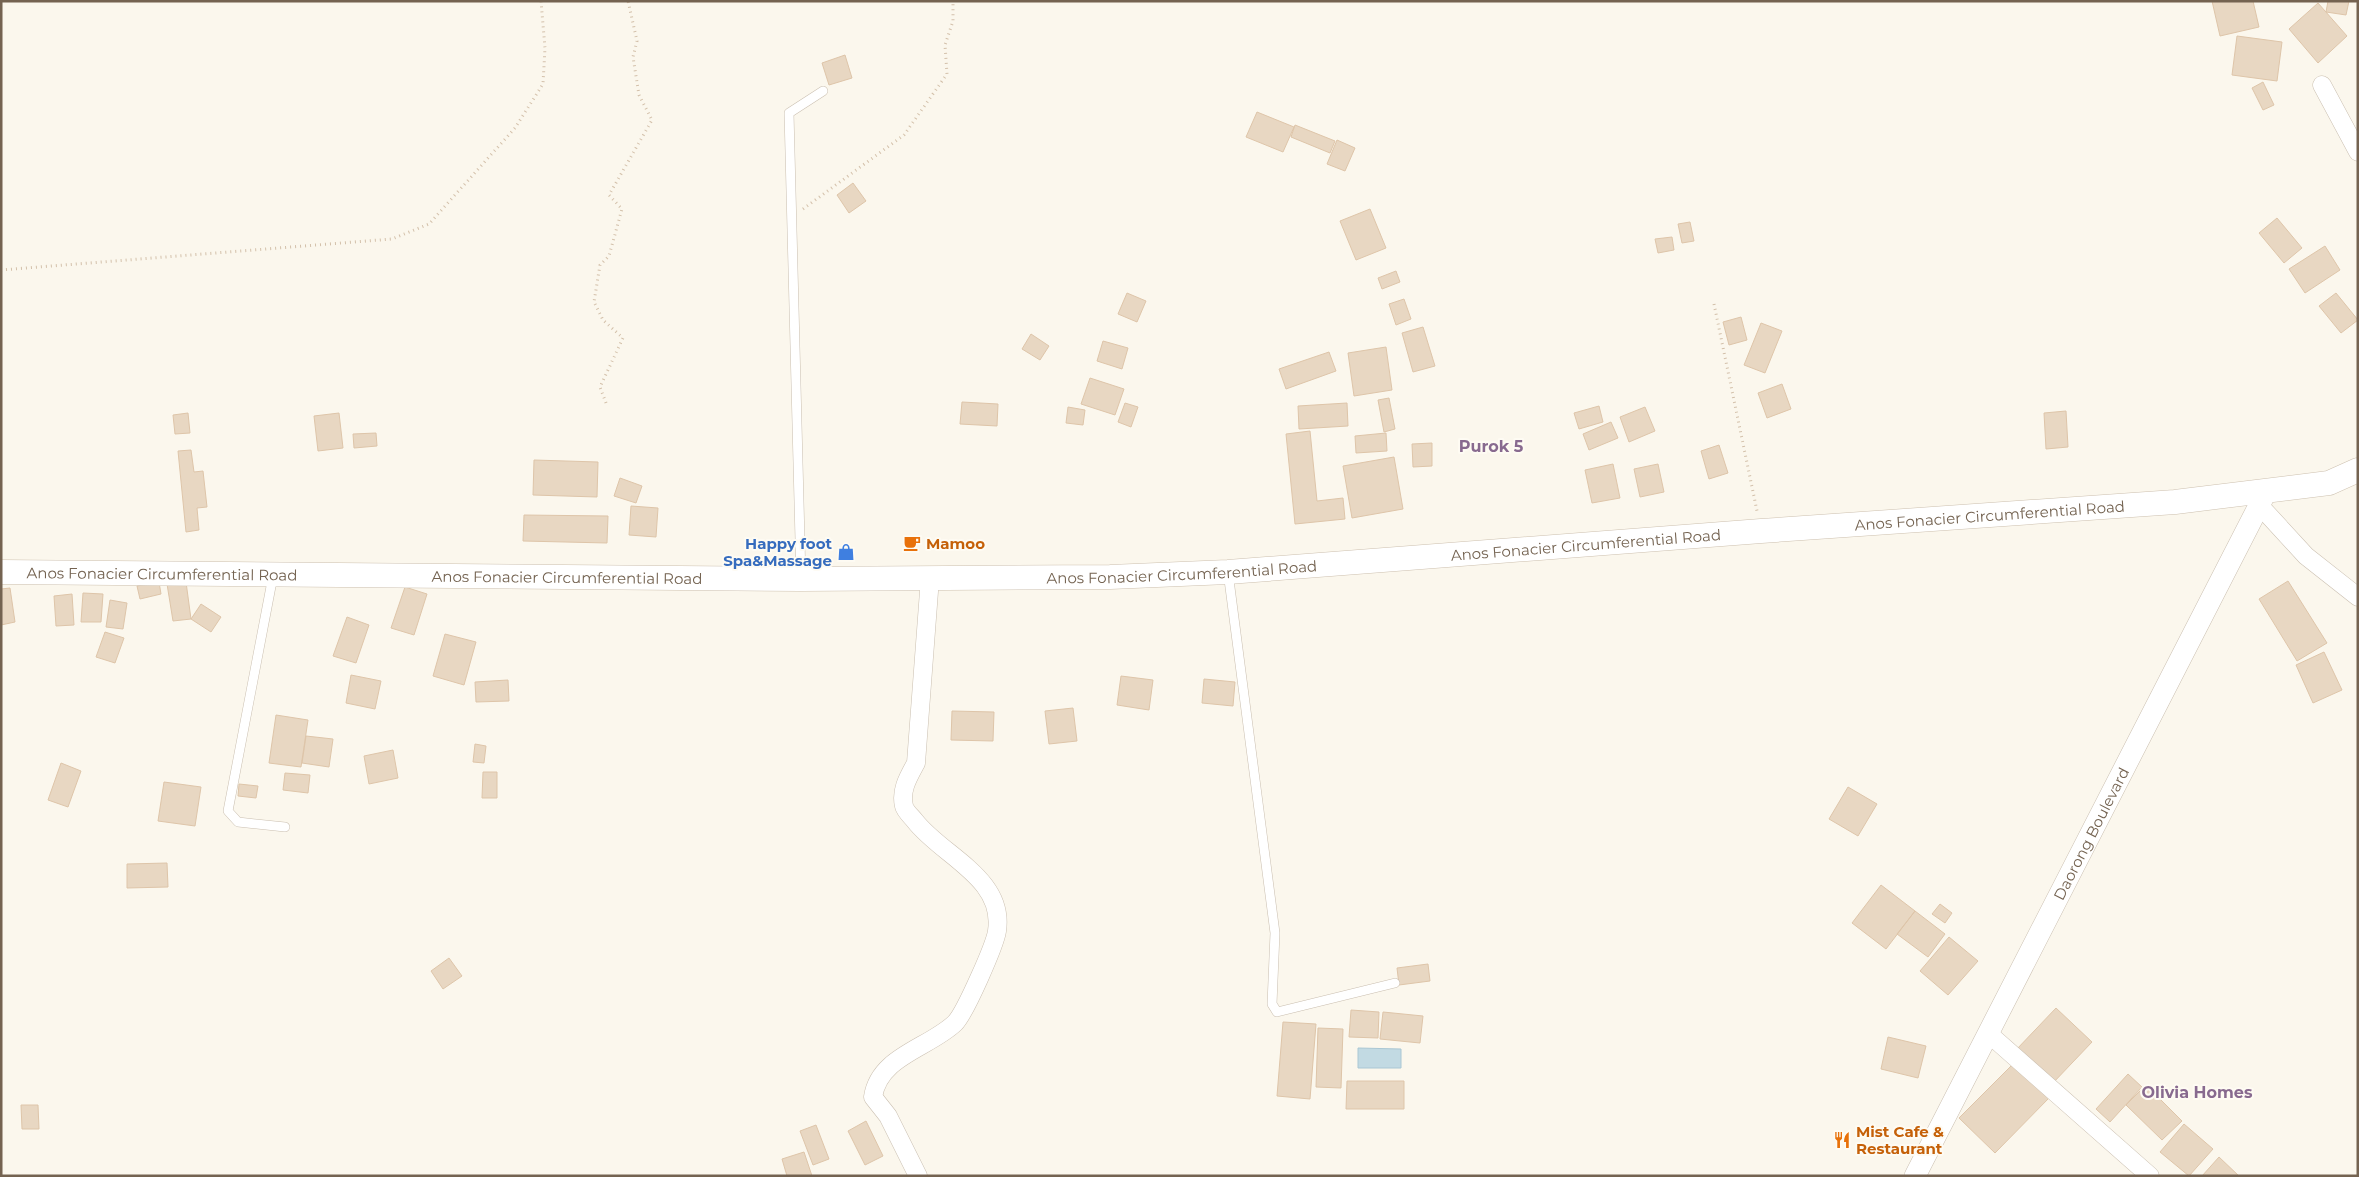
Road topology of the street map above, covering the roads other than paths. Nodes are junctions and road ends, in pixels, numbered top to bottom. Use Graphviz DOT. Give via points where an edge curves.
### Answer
graph roads {
  1 [pos="2322,85"];
  2 [pos="823,91"];
  3 [pos="2358,152"];
  4 [pos="2358,470"];
  5 [pos="2263,500"];
  6 [pos="1,572"];
  7 [pos="1228,572"];
  8 [pos="274,574"];
  9 [pos="930,578"];
  10 [pos="801,579"];
  11 [pos="2358,597"];
  12 [pos="285,827"];
  13 [pos="1394,983"];
  14 [pos="1989,1034"];
  15 [pos="918,1176"];
  16 [pos="1915,1176"];
  17 [pos="2150,1176"];
  1 -- 3 [label="street"];
  2 -- 10 [label="lane" via="789,113"];
  4 -- 5 [label="main road, Anos Fonacier Circumferential Road" via="2329,483"];
  5 -- 7 [label="main road, Anos Fonacier Circumferential Road" via="2175,502"];
  5 -- 11 [label="street" via="2306,556"];
  5 -- 14 [label="street, Daorong Boulevard"];
  6 -- 8 [label="main road, Anos Fonacier Circumferential Road"];
  7 -- 9 [label="main road, Anos Fonacier Circumferential Road" via="1110,577"];
  7 -- 13 [label="lane" via="1275,933 1272,1004 1277,1012"];
  8 -- 10 [label="main road, Anos Fonacier Circumferential Road"];
  8 -- 12 [label="lane" via="228,811 238,822"];
  9 -- 10 [label="main road, Anos Fonacier Circumferential Road"];
  9 -- 15 [label="street" via="916,763 904,786 904,806 919,826 987,886 997,908 997,931 968,1004 955,1023 891,1064 875,1085 873,1097 888,1116"];
  14 -- 16 [label="street, Daorong Boulevard"];
  14 -- 17 [label="street"];
}
